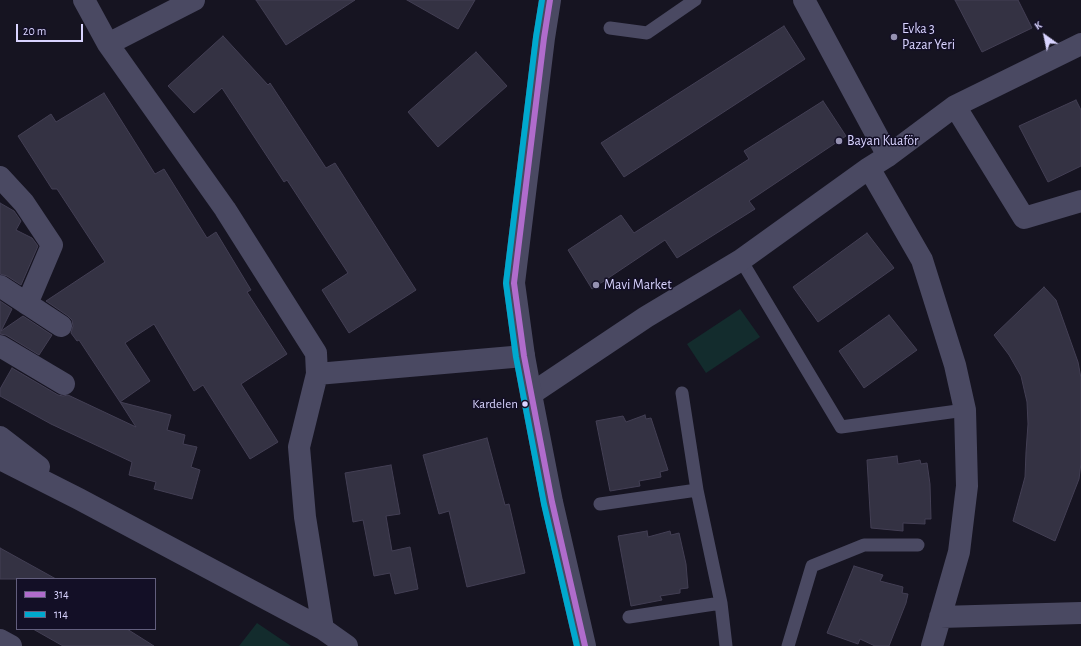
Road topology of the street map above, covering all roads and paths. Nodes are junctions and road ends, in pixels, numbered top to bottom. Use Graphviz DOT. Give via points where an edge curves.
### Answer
graph roads {
  1 [pos="84,0"];
  2 [pos="194,0"];
  3 [pos="550,0"];
  4 [pos="695,0"];
  5 [pos="805,1"];
  6 [pos="610,28"];
  7 [pos="108,44"];
  8 [pos="1081,44"];
  9 [pos="955,106"];
  10 [pos="888,156"];
  11 [pos="869,168"];
  12 [pos="0,177"];
  13 [pos="1081,201"];
  14 [pos="741,260"];
  15 [pos="0,286"];
  16 [pos="27,304"];
  17 [pos="61,326"];
  18 [pos="0,346"];
  19 [pos="524,356"];
  20 [pos="317,374"];
  21 [pos="64,384"];
  22 [pos="531,394"];
  23 [pos="682,394"];
  24 [pos="965,410"];
  25 [pos="0,437"];
  26 [pos="0,459"];
  27 [pos="697,490"];
  28 [pos="79,499"];
  29 [pos="600,504"];
  30 [pos="918,545"];
  31 [pos="721,603"];
  32 [pos="1081,613"];
  33 [pos="629,617"];
  34 [pos="940,617"];
  35 [pos="323,629"];
  36 [pos="0,640"];
  37 [pos="11,646"];
  38 [pos="347,646"];
  39 [pos="585,646"];
  40 [pos="726,646"];
  41 [pos="788,646"];
  42 [pos="932,646"];
  1 -- 7 [label="street"];
  2 -- 7 [label="street"];
  3 -- 19 [label="street" via="514,283"];
  4 -- 6 [label="lane" via="647,33"];
  5 -- 10 [label="street"];
  7 -- 20 [label="street" via="238,229 316,353"];
  8 -- 9 [label="street"];
  9 -- 10 [label="street"];
  9 -- 13 [label="street" via="1024,218"];
  10 -- 11 [label="street"];
  11 -- 14 [label="street"];
  11 -- 24 [label="street" via="922,260 955,365"];
  12 -- 16 [label="street" via="24,203 52,245"];
  14 -- 22 [label="street" via="646,317"];
  14 -- 24 [label="lane" via="841,427"];
  15 -- 16 [label="street"];
  16 -- 17 [label="street"];
  18 -- 21 [label="street"];
  19 -- 20 [label="street"];
  19 -- 22 [label="street"];
  20 -- 35 [label="street" via="299,447 305,517"];
  22 -- 39 [label="street" via="552,502"];
  23 -- 27 [label="lane"];
  24 -- 34 [label="street" via="967,486 959,552"];
  25 -- 28 [label="street"];
  26 -- 28 [label="street"];
  27 -- 29 [label="lane"];
  27 -- 31 [label="lane"];
  28 -- 35 [label="street"];
  30 -- 41 [label="lane" via="864,545 812,566"];
  31 -- 33 [label="lane"];
  31 -- 40 [label="lane"];
  32 -- 34 [label="street"];
  34 -- 42 [label="street"];
  35 -- 38 [label="street"];
  36 -- 37 [label="street"];
}
